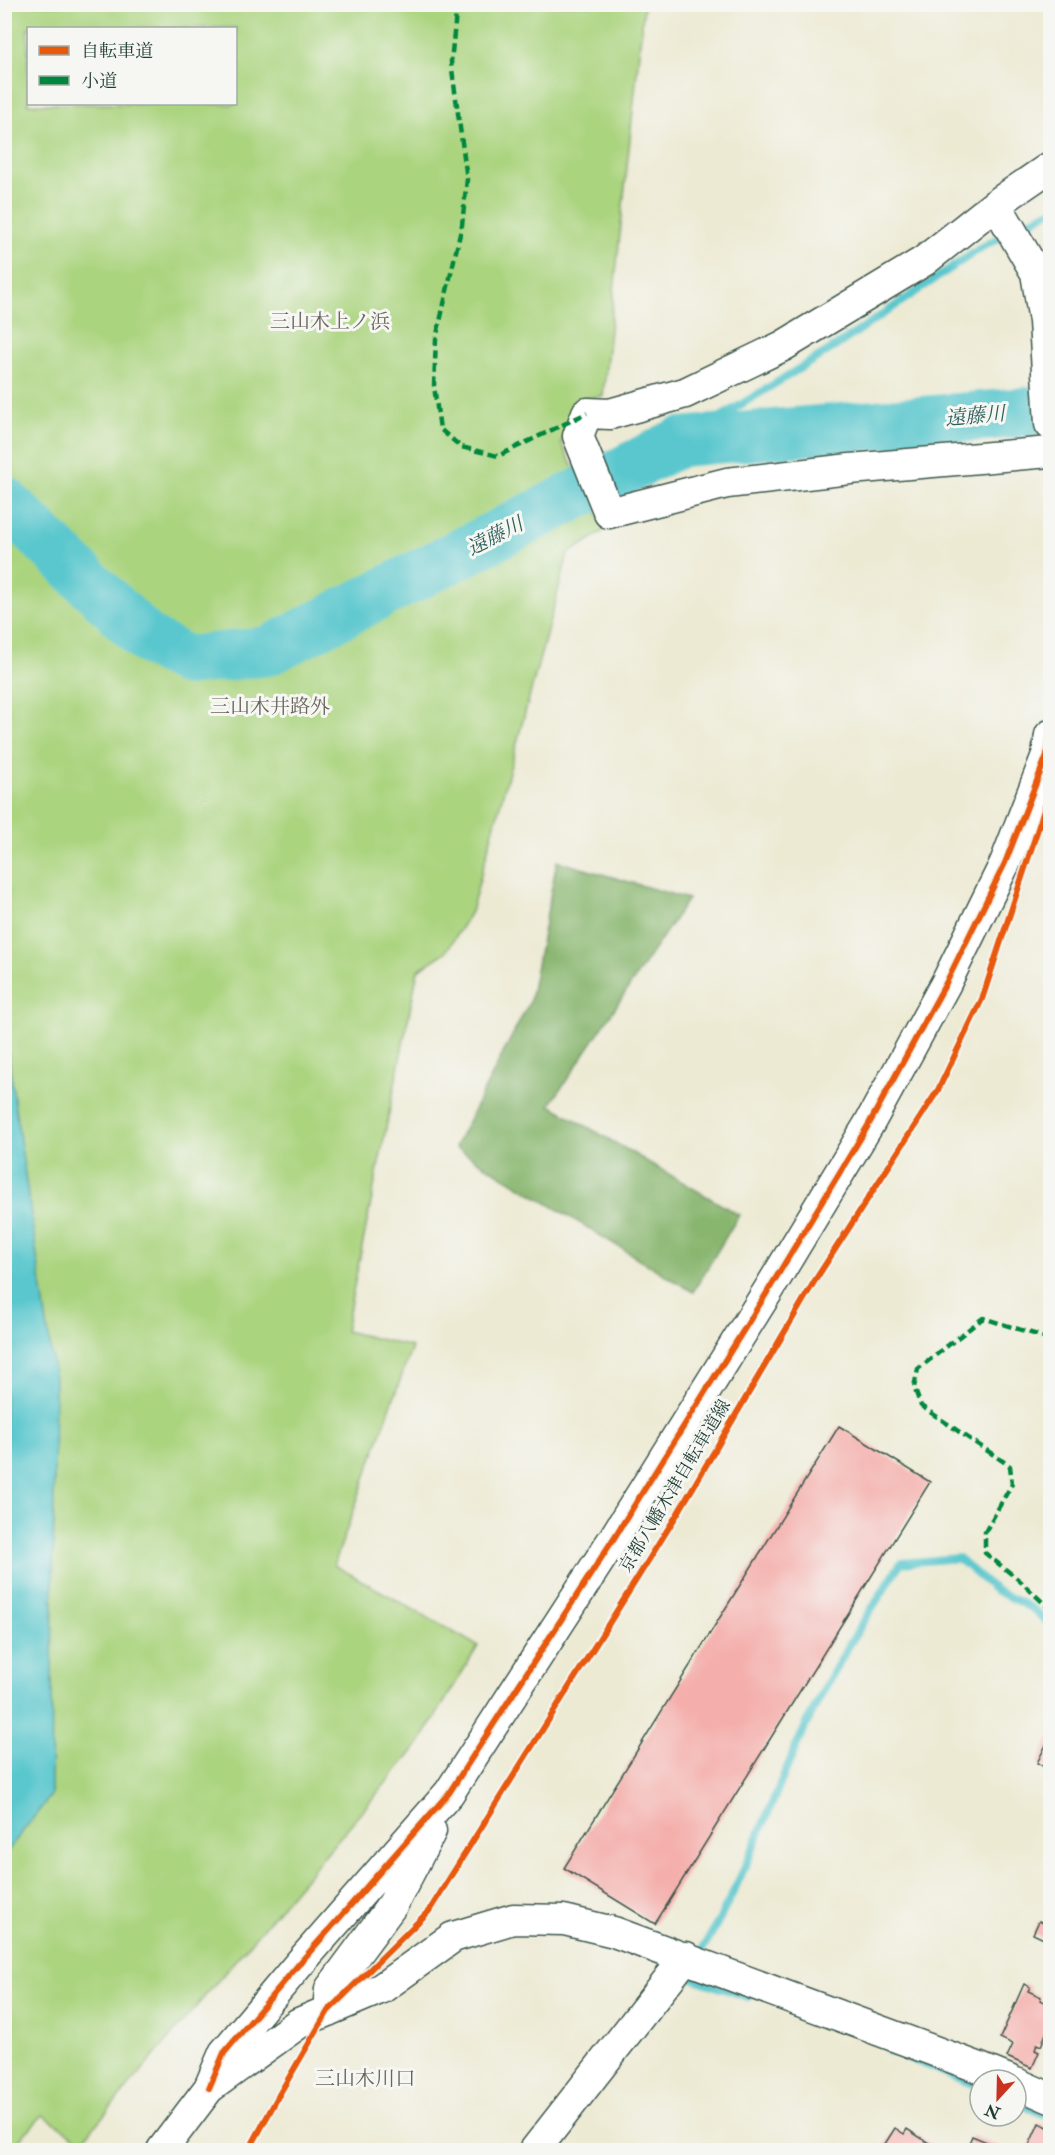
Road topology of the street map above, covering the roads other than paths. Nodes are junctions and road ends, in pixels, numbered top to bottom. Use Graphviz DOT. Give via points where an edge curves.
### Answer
graph roads {
  1 [pos="1050,167"];
  2 [pos="996,204"];
  3 [pos="1050,424"];
  4 [pos="1050,452"];
  5 [pos="1049,746"];
  6 [pos="449,1793"];
  7 [pos="686,1957"];
  8 [pos="328,2011"];
  9 [pos="977,2068"];
  10 [pos="209,2088"];
  11 [pos="1028,2088"];
  12 [pos="1050,2098"];
  13 [pos="162,2151"];
  14 [pos="535,2151"];
  1 -- 2 [label="street"];
  2 -- 3 [label="street" via="1036,273 1044,321"];
  2 -- 4 [label="street" via="924,261 783,346 685,393 610,414 587,413 578,436 609,513 727,483"];
  5 -- 6 [label="street" via="1005,863 946,983 869,1124 620,1528"];
  6 -- 8 [label="street" via="393,1904 330,1989"];
  6 -- 10 [label="street" via="224,2053"];
  7 -- 8 [label="street" via="614,1932 564,1920 513,1919 453,1937 382,1988"];
  7 -- 9 [label="street"];
  7 -- 14 [label="street"];
  8 -- 10 [label="street" via="299,2023"];
  10 -- 13 [label="street"];
  11 -- 12 [label="street"];
}
